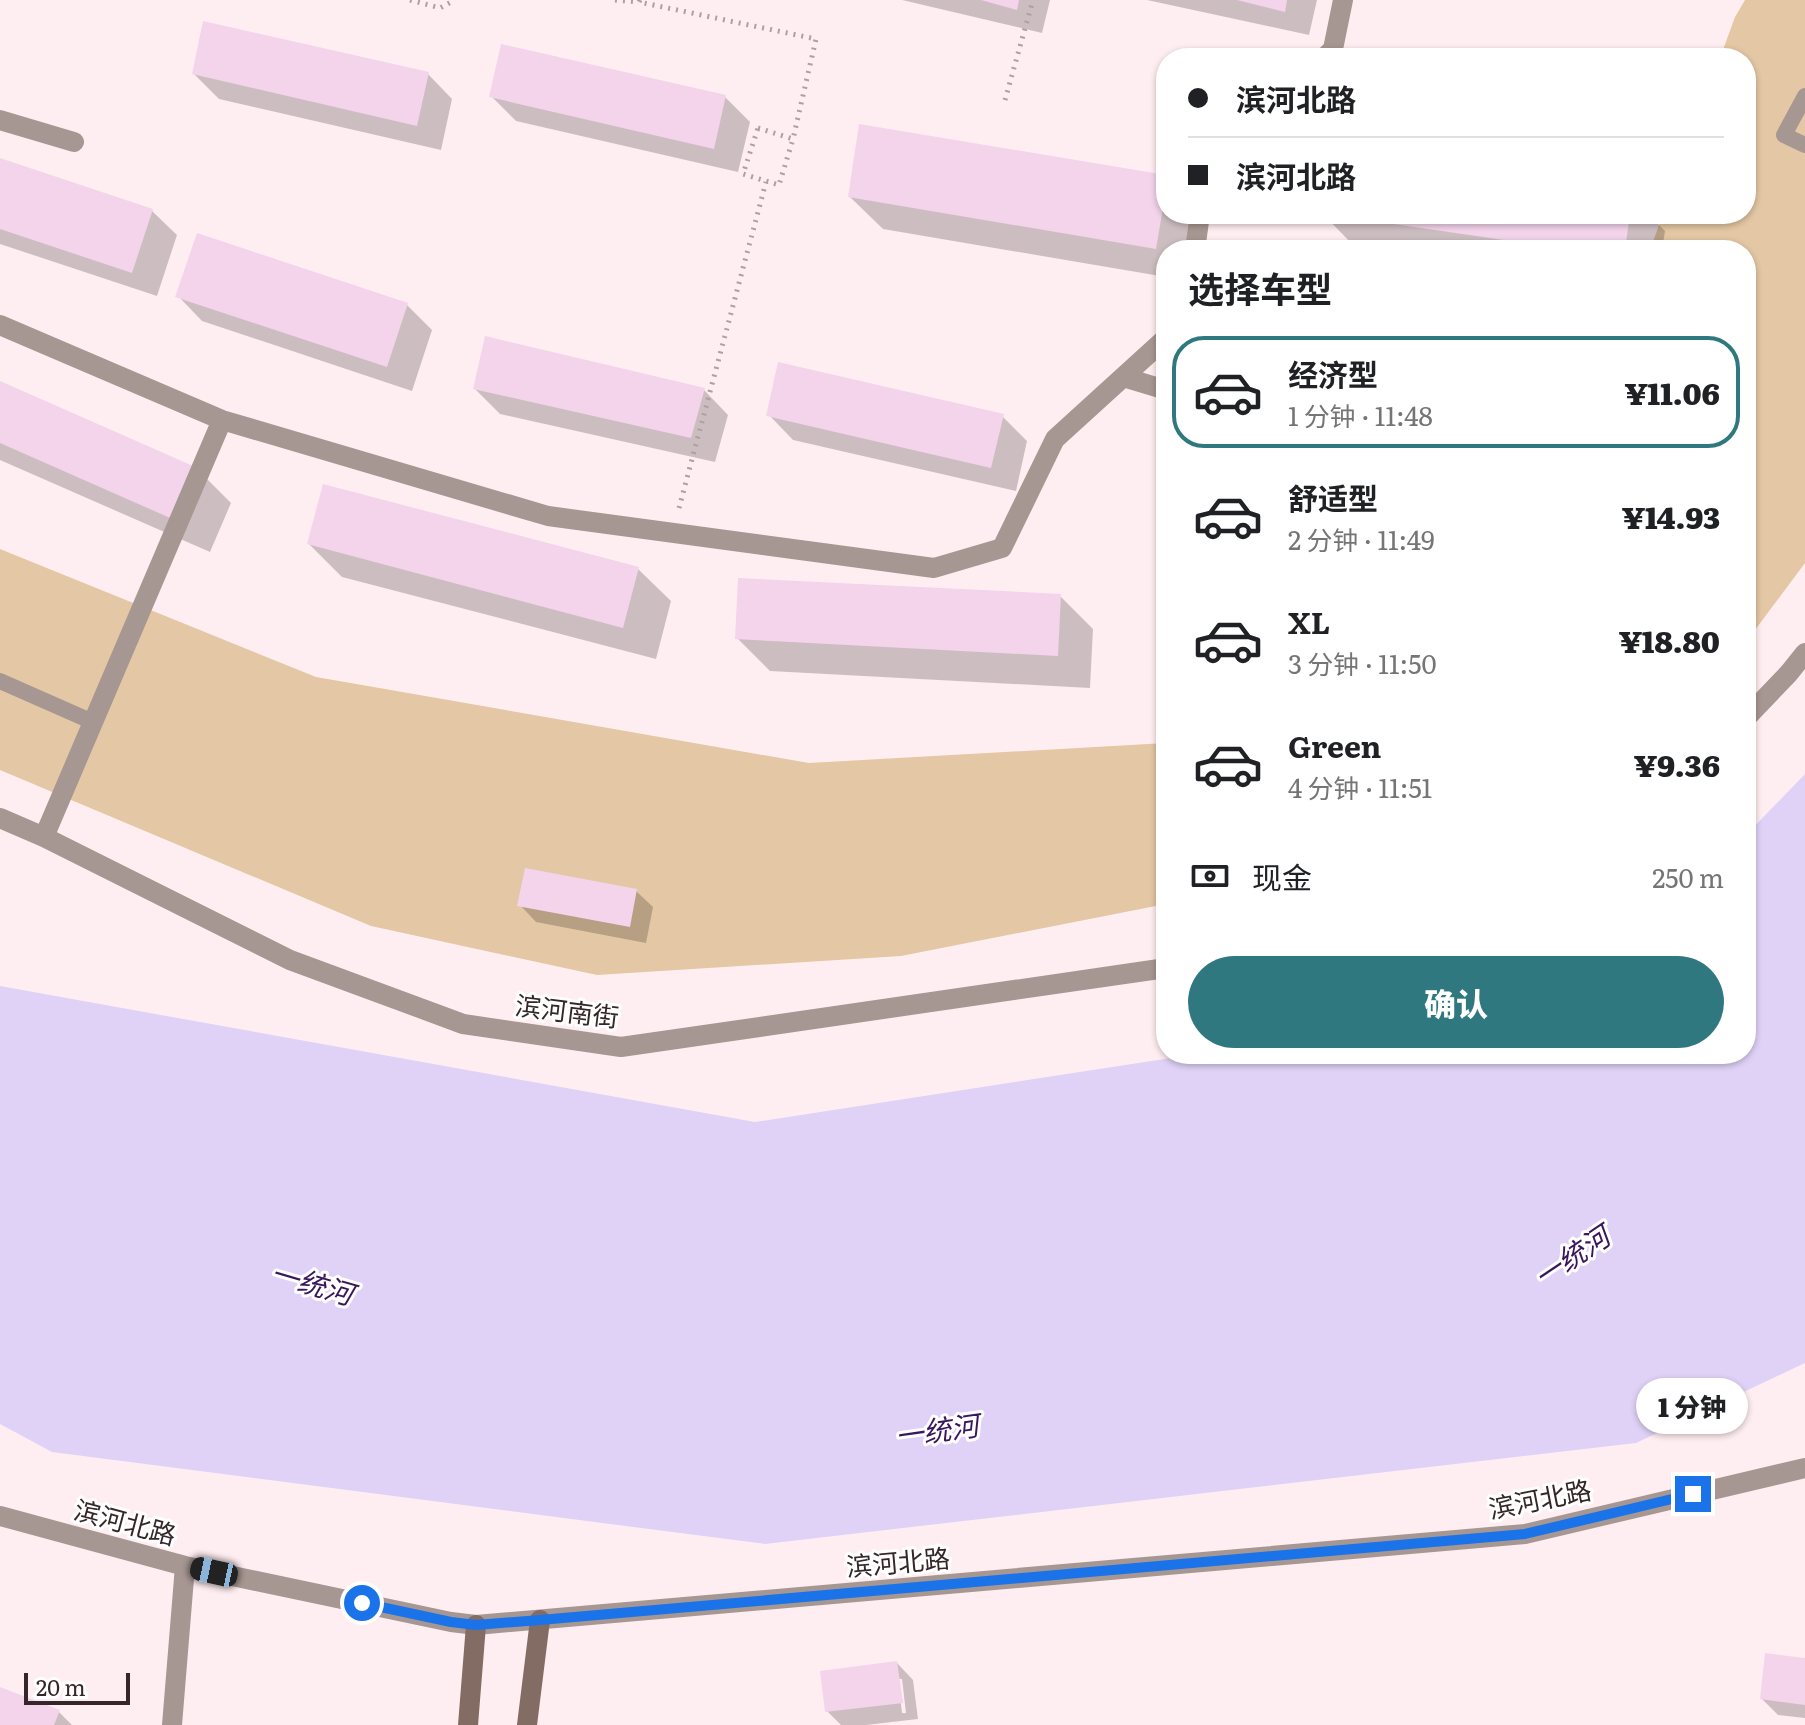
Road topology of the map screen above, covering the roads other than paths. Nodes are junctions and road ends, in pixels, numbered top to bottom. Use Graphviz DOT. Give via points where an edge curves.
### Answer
graph roads {
  1 [pos="1343,0"];
  2 [pos="1333,48"];
  3 [pos="1805,96"];
  4 [pos="0,120"];
  5 [pos="74,142"];
  6 [pos="1805,145"];
  7 [pos="0,325"];
  8 [pos="1156,347"];
  9 [pos="1123,377"];
  10 [pos="1156,387"];
  11 [pos="222,420"];
  12 [pos="1805,653"];
  13 [pos="0,681"];
  14 [pos="1756,708"];
  15 [pos="93,722"];
  16 [pos="0,818"];
  17 [pos="44,837"];
  18 [pos="1156,969"];
  19 [pos="1805,1468"];
  20 [pos="0,1516"];
  21 [pos="185,1566"];
  22 [pos="540,1620"];
  23 [pos="476,1625"];
  24 [pos="172,1725"];
  25 [pos="468,1725"];
  26 [pos="527,1725"];
  1 -- 2 [label="street"];
  3 -- 6 [label="lane" via="1784,135"];
  4 -- 5 [label="street"];
  7 -- 11 [label="street"];
  8 -- 9 [label="street"];
  9 -- 10 [label="street"];
  9 -- 11 [label="street" via="1055,439 1002,548 934,568 548,516"];
  11 -- 15 [label="street"];
  12 -- 14 [label="street"];
  13 -- 15 [label="lane"];
  15 -- 17 [label="street"];
  16 -- 17 [label="street, 滨河南街"];
  17 -- 18 [label="street, 滨河南街" via="290,960 448,1019 621,1047"];
  19 -- 22 [label="street, 滨河北路" via="1525,1534"];
  20 -- 21 [label="street, 滨河北路"];
  21 -- 23 [label="street, 滨河北路"];
  21 -- 24 [label="street"];
  22 -- 23 [label="street, 滨河北路"];
  22 -- 26 [label="street"];
  23 -- 25 [label="street"];
}
